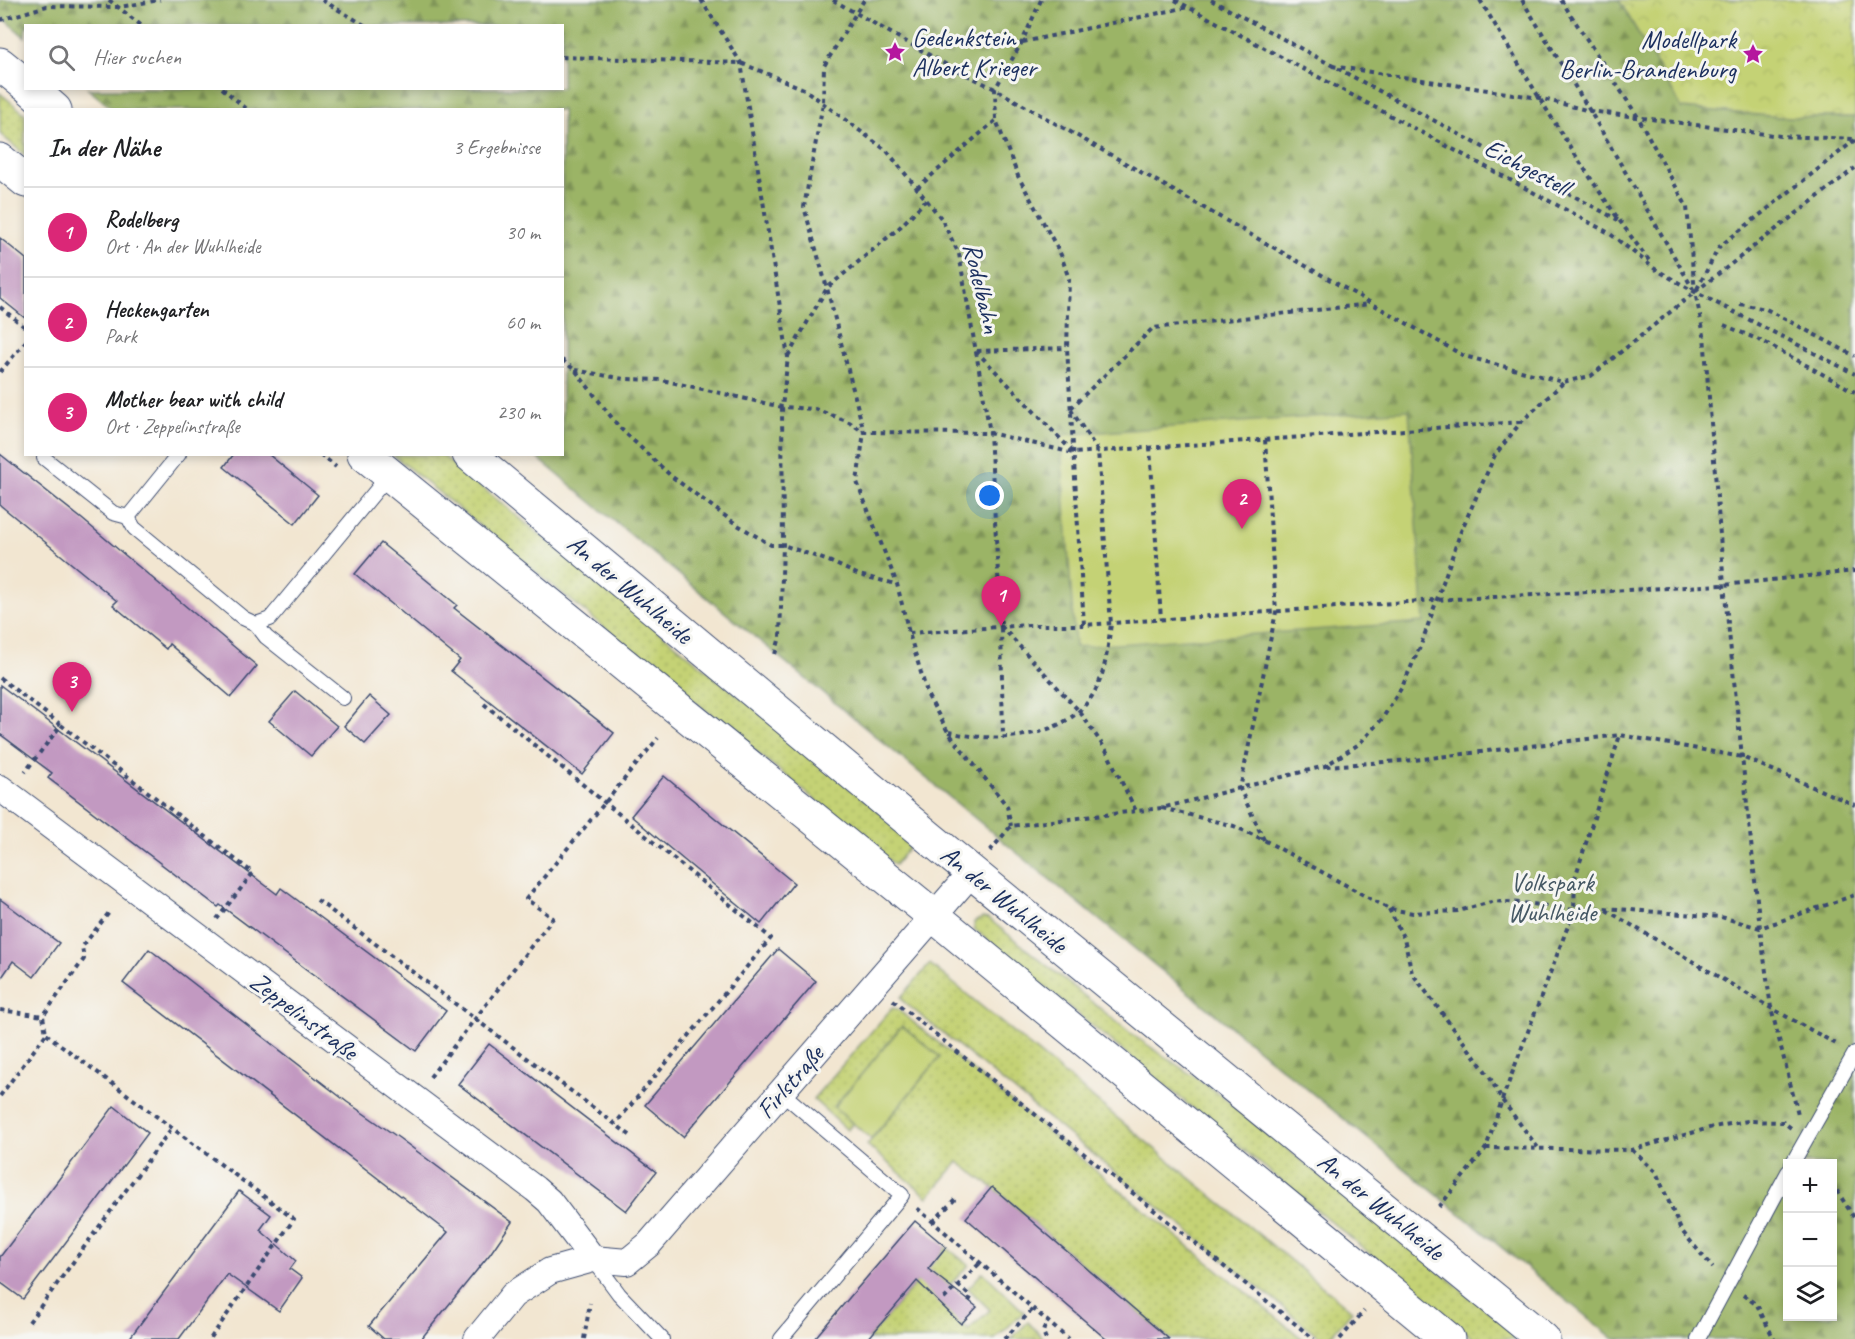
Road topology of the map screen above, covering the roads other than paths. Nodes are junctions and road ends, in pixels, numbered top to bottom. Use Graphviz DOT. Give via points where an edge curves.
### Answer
graph roads {
  1 [pos="0,64"];
  2 [pos="24,83"];
  3 [pos="32,90"];
  4 [pos="53,108"];
  5 [pos="0,160"];
  6 [pos="24,179"];
  7 [pos="177,456"];
  8 [pos="366,456"];
  9 [pos="471,456"];
  10 [pos="44,458"];
  11 [pos="390,475"];
  12 [pos="128,517"];
  13 [pos="256,624"];
  14 [pos="343,698"];
  15 [pos="0,788"];
  16 [pos="972,872"];
  17 [pos="934,916"];
  18 [pos="1855,1053"];
  19 [pos="781,1092"];
  20 [pos="1795,1159"];
  21 [pos="1783,1181"];
  22 [pos="593,1259"];
  23 [pos="477,1339"];
  24 [pos="662,1339"];
  25 [pos="781,1339"];
  26 [pos="1448,1339"];
  27 [pos="1543,1339"];
  28 [pos="1698,1339"];
  1 -- 2 [label="main road"];
  3 -- 4 [label="main road"];
  5 -- 6 [label="main road"];
  7 -- 12 [label="lane"];
  8 -- 11 [label="main road"];
  9 -- 16 [label="main road, An der Wuhlheide"];
  10 -- 12 [label="lane" via="113,513"];
  11 -- 13 [label="lane" via="270,619"];
  11 -- 17 [label="main road"];
  12 -- 13 [label="lane" via="134,528 243,618"];
  13 -- 14 [label="lane" via="266,637"];
  15 -- 22 [label="street, Zeppelinstraße" via="535,1189 549,1201"];
  16 -- 17 [label="street, Firlstraße"];
  16 -- 27 [label="main road, An der Wuhlheide"];
  17 -- 19 [label="street, Firlstraße"];
  17 -- 26 [label="main road"];
  18 -- 20 [label="lane"];
  19 -- 22 [label="street, Firlstraße" via="649,1244 627,1262"];
  19 -- 25 [label="lane" via="902,1195"];
  21 -- 28 [label="lane"];
  22 -- 23 [label="street, Firlstraße" via="550,1271 513,1295"];
  22 -- 24 [label="lane" via="619,1294"];
}
